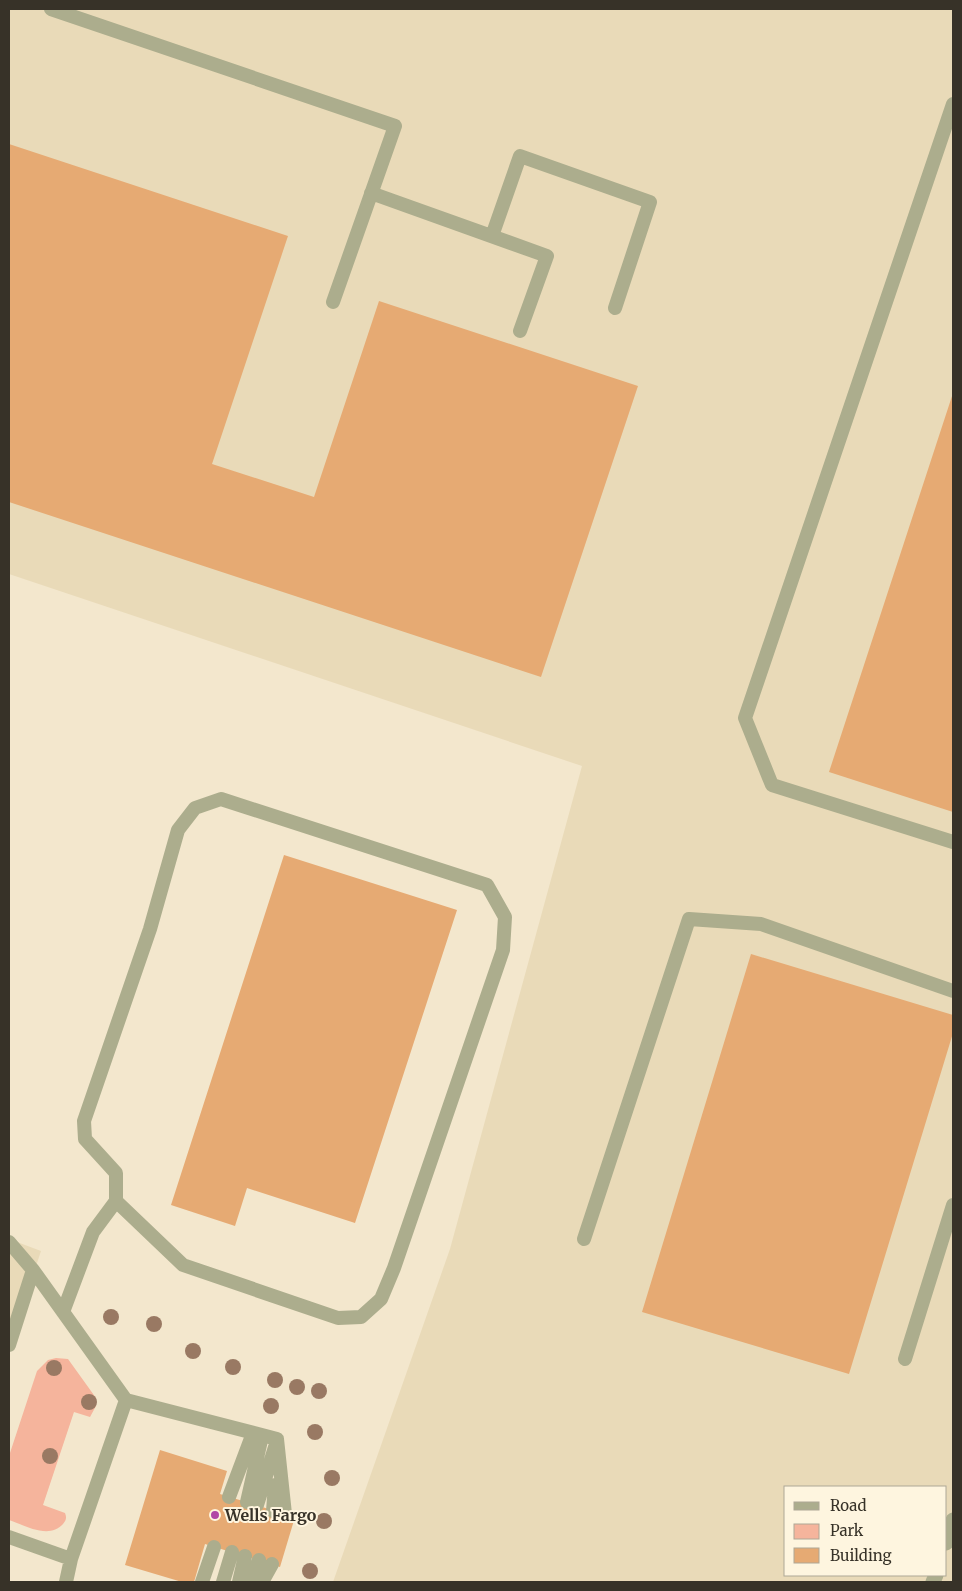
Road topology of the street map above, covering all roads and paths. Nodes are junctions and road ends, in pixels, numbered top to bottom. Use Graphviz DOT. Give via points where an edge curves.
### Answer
graph roads {
  1 [pos="51,9"];
  2 [pos="953,104"];
  3 [pos="371,193"];
  4 [pos="492,236"];
  5 [pos="333,302"];
  6 [pos="615,308"];
  7 [pos="520,331"];
  8 [pos="953,842"];
  9 [pos="953,991"];
  10 [pos="116,1201"];
  11 [pos="953,1205"];
  12 [pos="584,1239"];
  13 [pos="9,1242"];
  14 [pos="33,1270"];
  15 [pos="63,1312"];
  16 [pos="14,1314"];
  17 [pos="9,1345"];
  18 [pos="905,1359"];
  19 [pos="126,1400"];
  20 [pos="257,1434"];
  21 [pos="277,1439"];
  22 [pos="229,1497"];
  23 [pos="279,1512"];
  24 [pos="953,1520"];
  25 [pos="9,1537"];
  26 [pos="947,1540"];
  27 [pos="214,1546"];
  28 [pos="71,1559"];
  29 [pos="66,1582"];
  30 [pos="202,1582"];
  31 [pos="223,1582"];
  32 [pos="239,1582"];
  33 [pos="250,1582"];
  34 [pos="262,1582"];
  1 -- 3 [label="lane" via="395,126"];
  2 -- 8 [label="lane" via="745,718 772,785"];
  3 -- 4 [label="lane"];
  3 -- 5 [label="lane"];
  4 -- 6 [label="lane" via="520,156 650,202"];
  4 -- 7 [label="lane" via="547,256"];
  9 -- 12 [label="lane" via="761,924 689,919"];
  10 -- 10 [label="lane" via="116,1173 85,1139 84,1121 150,929 178,830 195,808 221,799 487,885 505,917 504,950 394,1268 381,1299 361,1317 338,1318 183,1265"];
  10 -- 15 [label="lane" via="93,1232"];
  11 -- 18 [label="lane"];
  13 -- 14 [label="lane"];
  14 -- 15 [label="lane"];
  14 -- 16 [label="lane"];
  15 -- 19 [label="lane"];
  16 -- 17 [label="lane"];
  19 -- 20 [label="lane"];
  19 -- 28 [label="lane"];
  20 -- 21 [label="lane"];
  20 -- 21 [label="lane" via="252,1504"];
  20 -- 22 [label="lane"];
  21 -- 23 [label="lane"];
  24 -- 26 [label="street"];
  25 -- 28 [label="lane"];
  27 -- 30 [label="lane"];
  28 -- 29 [label="lane"];
  31 -- 32 [label="lane" via="239,1554"];
  33 -- 34 [label="lane" via="266,1562"];
}
